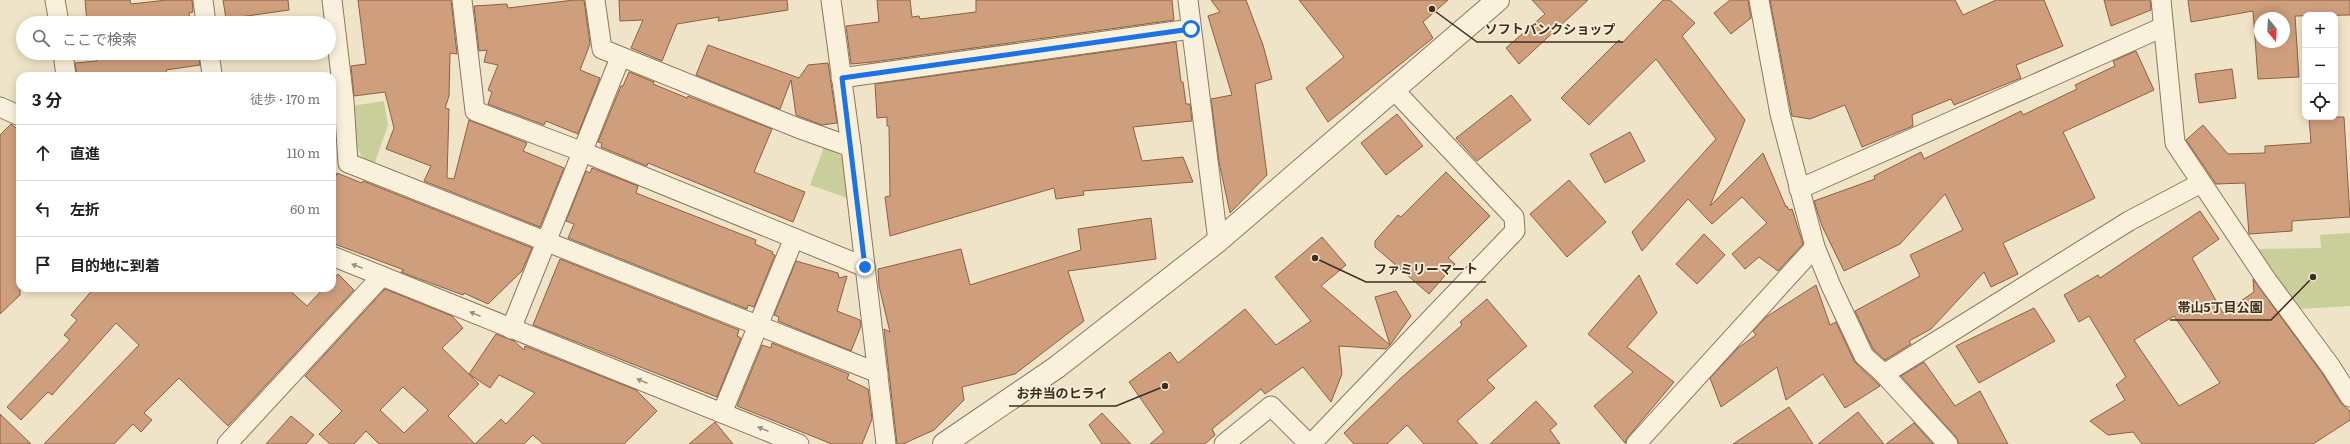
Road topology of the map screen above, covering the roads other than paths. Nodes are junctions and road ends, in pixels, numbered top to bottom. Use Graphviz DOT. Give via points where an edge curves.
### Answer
graph roads {
  1 [pos="56,0"];
  2 [pos="203,0"];
  3 [pos="332,0"];
  4 [pos="462,0"];
  5 [pos="595,0"];
  6 [pos="831,0"];
  7 [pos="1188,0"];
  8 [pos="1498,0"];
  9 [pos="1759,0"];
  10 [pos="2161,0"];
  11 [pos="58,16"];
  12 [pos="205,16"];
  13 [pos="334,16"];
  14 [pos="2163,27"];
  15 [pos="1191,29"];
  16 [pos="336,34"];
  17 [pos="620,58"];
  18 [pos="64,60"];
  19 [pos="210,60"];
  20 [pos="65,72"];
  21 [pos="212,72"];
  22 [pos="842,78"];
  23 [pos="1394,90"];
  24 [pos="0,107"];
  25 [pos="16,114"];
  26 [pos="851,147"];
  27 [pos="583,152"];
  28 [pos="340,159"];
  29 [pos="2201,183"];
  30 [pos="1799,189"];
  31 [pos="794,238"];
  32 [pos="1218,241"];
  33 [pos="546,242"];
  34 [pos="1815,247"];
  35 [pos="336,258"];
  36 [pos="865,267"];
  37 [pos="382,276"];
  38 [pos="757,325"];
  39 [pos="512,329"];
  40 [pos="878,373"];
  41 [pos="1884,374"];
  42 [pos="2350,397"];
  43 [pos="722,413"];
  44 [pos="227,444"];
  45 [pos="799,444"];
  46 [pos="886,444"];
  47 [pos="944,444"];
  48 [pos="1224,444"];
  49 [pos="1310,444"];
  50 [pos="1636,444"];
  51 [pos="1948,444"];
  1 -- 11 [label="street"];
  2 -- 12 [label="street"];
  3 -- 13 [label="street"];
  4 -- 27 [label="street" via="475,111"];
  5 -- 17 [label="street" via="602,49"];
  6 -- 22 [label="street"];
  7 -- 15 [label="street"];
  8 -- 23 [label="street"];
  9 -- 30 [label="street" via="1780,114"];
  10 -- 14 [label="street"];
  14 -- 29 [label="street" via="2175,143"];
  14 -- 30 [label="street"];
  15 -- 22 [label="street"];
  15 -- 32 [label="street"];
  16 -- 28 [label="street" via="344,101"];
  17 -- 26 [label="street"];
  17 -- 27 [label="street"];
  18 -- 20 [label="street"];
  19 -- 21 [label="street"];
  22 -- 26 [label="street"];
  23 -- 32 [label="street"];
  23 -- 49 [label="street" via="1514,217 1515,231"];
  24 -- 25 [label="street"];
  26 -- 36 [label="street"];
  27 -- 31 [label="street"];
  27 -- 33 [label="street"];
  28 -- 33 [label="street"];
  29 -- 41 [label="street" via="2130,221"];
  29 -- 42 [label="street" via="2266,279 2332,367"];
  30 -- 34 [label="street"];
  31 -- 36 [label="street"];
  31 -- 38 [label="street"];
  32 -- 47 [label="street" via="1057,367"];
  33 -- 38 [label="street"];
  33 -- 39 [label="street"];
  34 -- 41 [label="street" via="1864,356"];
  34 -- 50 [label="street"];
  37 -- 35 [label="street, one-way"];
  36 -- 40 [label="street"];
  39 -- 37 [label="street, one-way"];
  37 -- 44 [label="street"];
  38 -- 40 [label="street"];
  38 -- 43 [label="street"];
  43 -- 39 [label="street, one-way"];
  40 -- 46 [label="street"];
  41 -- 51 [label="street"];
  45 -- 43 [label="street, one-way"];
  48 -- 49 [label="street" via="1270,406"];
}
